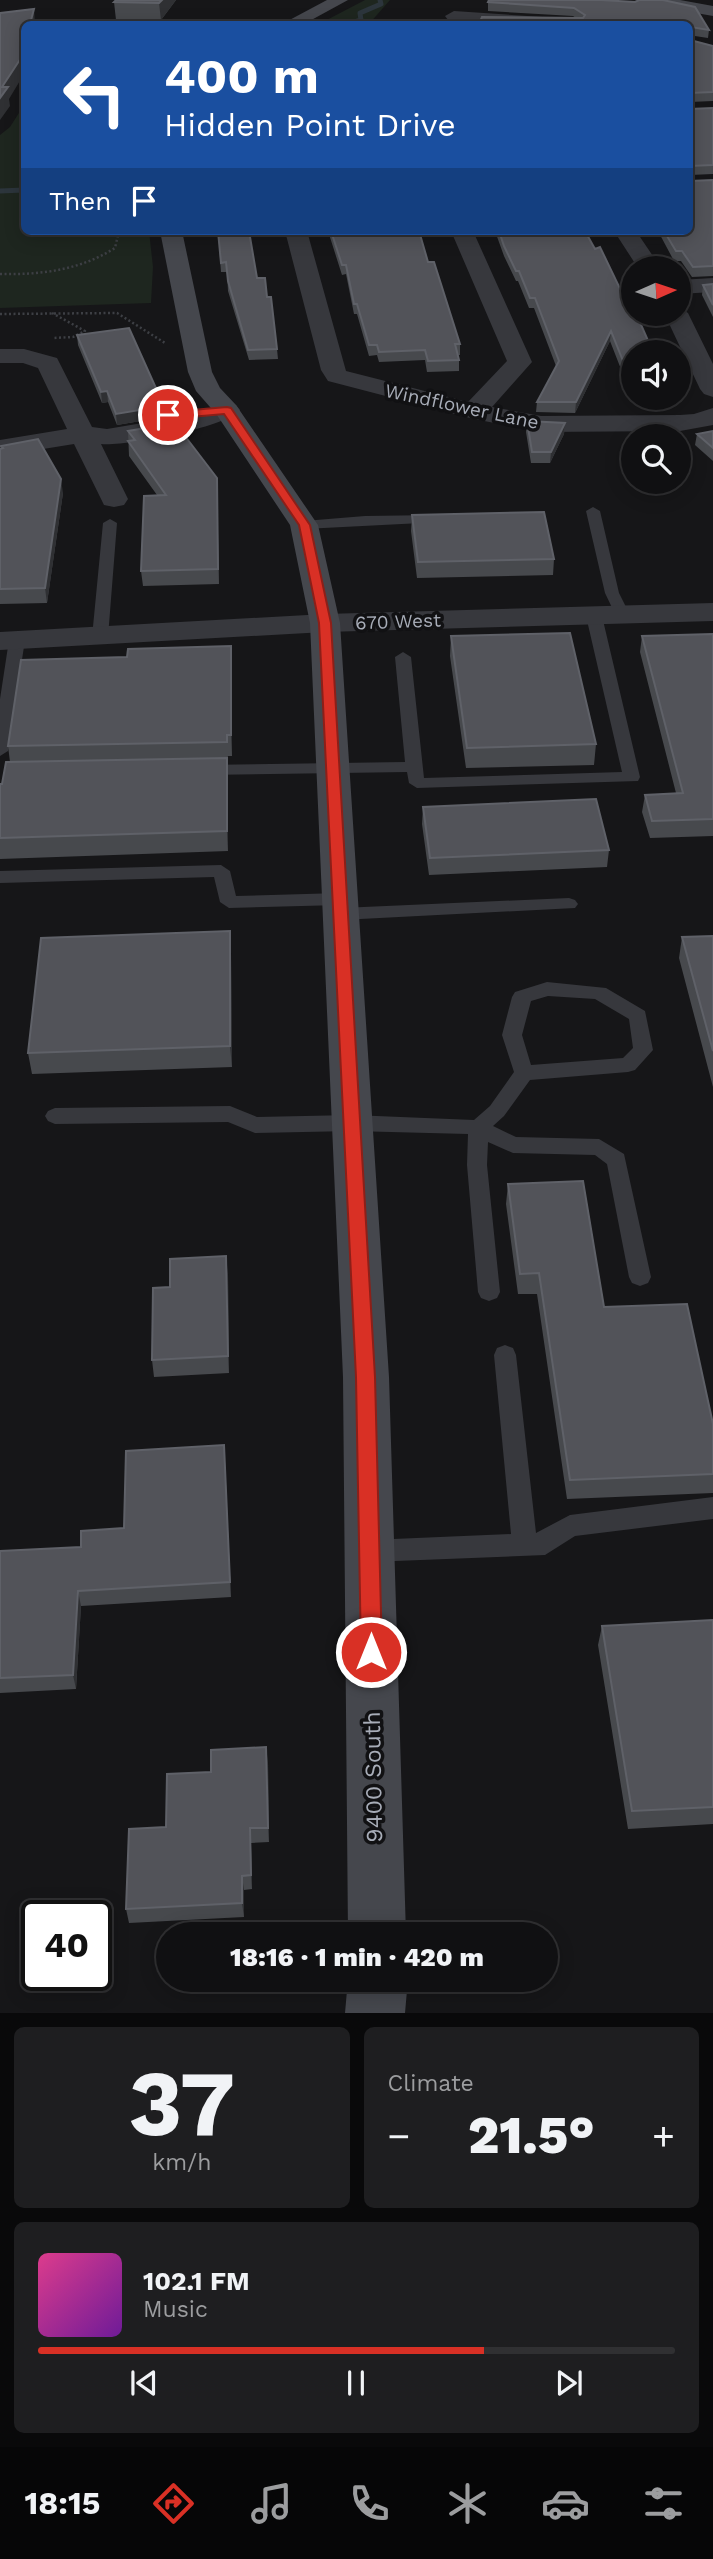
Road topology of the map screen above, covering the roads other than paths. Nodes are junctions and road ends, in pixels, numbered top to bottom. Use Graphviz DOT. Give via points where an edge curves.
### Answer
graph roads {
  1 [pos="340,0"];
  2 [pos="652,0"];
  3 [pos="713,11"];
  4 [pos="455,13"];
  5 [pos="298,21"];
  6 [pos="541,21"];
  7 [pos="172,235"];
  8 [pos="297,235"];
  9 [pos="464,235"];
  10 [pos="628,235"];
  11 [pos="642,256"];
  12 [pos="713,285"];
  13 [pos="691,286"];
  14 [pos="682,326"];
  15 [pos="0,356"];
  16 [pos="713,389"];
  17 [pos="227,410"];
  18 [pos="474,411"];
  19 [pos="713,416"];
  20 [pos="84,435"];
  21 [pos="0,448"];
  22 [pos="112,511"];
  23 [pos="593,511"];
  24 [pos="447,519"];
  25 [pos="304,525"];
  26 [pos="713,612"];
  27 [pos="608,615"];
  28 [pos="325,623"];
  29 [pos="100,637"];
  30 [pos="8,640"];
  31 [pos="403,657"];
  32 [pos="0,751"];
  33 [pos="414,767"];
  34 [pos="333,768"];
  35 [pos="180,771"];
  36 [pos="0,877"];
  37 [pos="569,904"];
  38 [pos="340,906"];
  39 [pos="524,1073"];
  40 [pos="55,1115"];
  41 [pos="352,1123"];
  42 [pos="478,1128"];
  43 [pos="640,1277"];
  44 [pos="489,1292"];
  45 [pos="505,1355"];
  46 [pos="713,1508"];
  47 [pos="525,1545"];
  48 [pos="369,1551"];
  49 [pos="377,1922"];
  50 [pos="377,1992"];
  51 [pos="375,2013"];
  1 -- 5 [label="street"];
  2 -- 3 [label="street"];
  4 -- 6 [label="street"];
  7 -- 17 [label="street, 9400 South" via="200,372 209,391"];
  8 -- 18 [label="street, Windflower Lane" via="337,376"];
  9 -- 18 [label="street" via="520,362"];
  10 -- 11 [label="street"];
  12 -- 13 [label="street"];
  14 -- 16 [label="street"];
  15 -- 20 [label="street" via="48,363"];
  17 -- 20 [label="street" via="202,421 107,437"];
  17 -- 25 [label="street, 9400 South"];
  18 -- 19 [label="street, Windflower Lane" via="573,425 698,422"];
  20 -- 21 [label="street"];
  20 -- 22 [label="street"];
  22 -- 29 [label="lane"];
  23 -- 27 [label="lane" via="612,593"];
  24 -- 25 [label="lane"];
  25 -- 28 [label="street, 9400 South"];
  26 -- 27 [label="street, 670 West"];
  27 -- 28 [label="street, 670 West"];
  27 -- 33 [label="lane" via="632,776 417,783"];
  28 -- 29 [label="street, 670 West"];
  28 -- 34 [label="street, 9400 South"];
  29 -- 30 [label="street, 670 West"];
  30 -- 32 [label="lane"];
  31 -- 33 [label="lane"];
  33 -- 34 [label="lane"];
  34 -- 35 [label="lane"];
  34 -- 38 [label="street, 9400 South"];
  36 -- 38 [label="lane" via="221,871 229,902"];
  37 -- 38 [label="lane"];
  38 -- 41 [label="street, 9400 South"];
  39 -- 39 [label="lane" via="628,1065 643,1050 638,1016 599,993 547,989 522,997 512,1035"];
  39 -- 42 [label="lane" via="497,1111"];
  40 -- 41 [label="lane" via="230,1114 255,1125"];
  41 -- 42 [label="lane"];
  41 -- 48 [label="street, 9400 South" via="366,1377"];
  42 -- 43 [label="lane" via="513,1145 599,1147 617,1160"];
  42 -- 44 [label="lane"];
  45 -- 47 [label="lane"];
  46 -- 47 [label="lane" via="570,1526 545,1544"];
  47 -- 48 [label="lane"];
  48 -- 49 [label="street, 9400 South"];
  50 -- 51 [label="street"];
}
